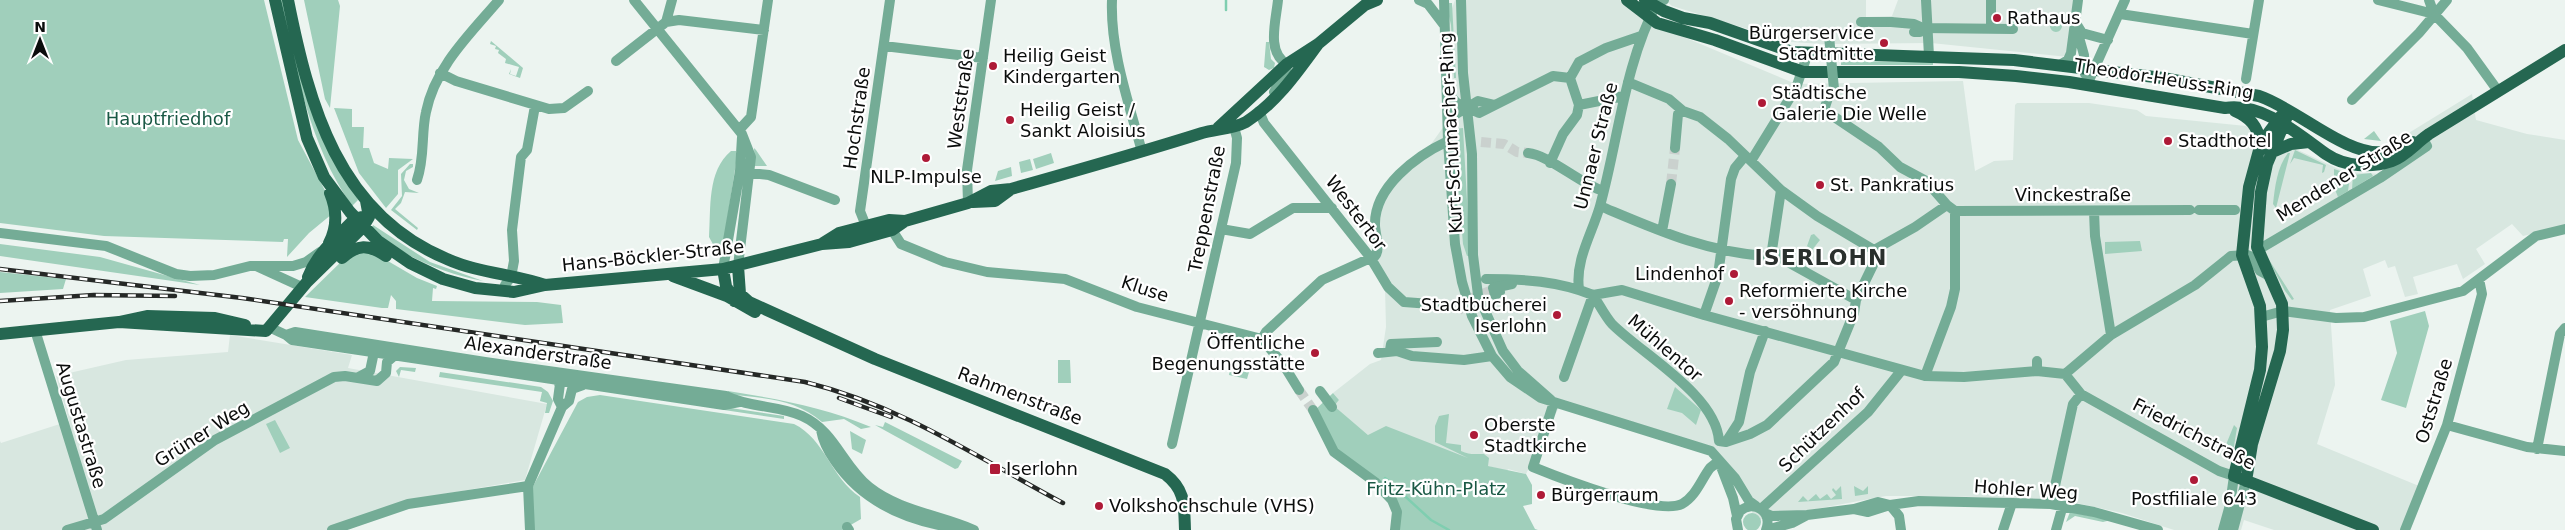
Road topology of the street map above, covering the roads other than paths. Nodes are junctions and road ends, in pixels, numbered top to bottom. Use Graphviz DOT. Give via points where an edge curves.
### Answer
graph roads {
  1 [pos="275,0"];
  2 [pos="288,0"];
  3 [pos="498,0"];
  4 [pos="634,0"];
  5 [pos="672,0"];
  6 [pos="768,0"];
  7 [pos="890,0"];
  8 [pos="990,0"];
  9 [pos="1112,0"];
  10 [pos="1278,0"];
  11 [pos="1377,0"];
  12 [pos="1419,0"];
  13 [pos="1444,0"];
  14 [pos="1461,0"];
  15 [pos="1627,0"];
  16 [pos="1926,0"];
  17 [pos="1991,0"];
  18 [pos="2078,0"];
  19 [pos="2126,0"];
  20 [pos="2259,0"];
  21 [pos="2378,0"];
  22 [pos="2429,0"];
  23 [pos="2447,0"];
  24 [pos="1653,7"];
  25 [pos="2120,14"];
  26 [pos="2434,14"];
  27 [pos="666,22"];
  28 [pos="1860,22"];
  29 [pos="2076,25"];
  30 [pos="1444,26"];
  31 [pos="1991,26"];
  32 [pos="657,28"];
  33 [pos="2013,29"];
  34 [pos="764,30"];
  35 [pos="1829,32"];
  36 [pos="2253,34"];
  37 [pos="1641,36"];
  38 [pos="2108,40"];
  39 [pos="1318,44"];
  40 [pos="884,46"];
  41 [pos="2565,50"];
  42 [pos="1808,53"];
  43 [pos="1929,56"];
  44 [pos="982,58"];
  45 [pos="616,61"];
  46 [pos="1287,64"];
  47 [pos="2058,66"];
  48 [pos="2090,69"];
  49 [pos="1803,72"];
  50 [pos="440,73"];
  51 [pos="1570,78"];
  52 [pos="2246,79"];
  53 [pos="1628,82"];
  54 [pos="2087,85"];
  55 [pos="588,91"];
  56 [pos="2498,91"];
  57 [pos="1448,94"];
  58 [pos="1624,96"];
  59 [pos="2352,100"];
  60 [pos="1579,105"];
  61 [pos="535,106"];
  62 [pos="1468,108"];
  63 [pos="2225,108"];
  64 [pos="1261,109"];
  65 [pos="2288,109"];
  66 [pos="1683,111"];
  67 [pos="1448,122"];
  68 [pos="2281,124"];
  69 [pos="1234,127"];
  70 [pos="1218,128"];
  71 [pos="741,132"];
  72 [pos="2423,139"];
  73 [pos="1448,141"];
  74 [pos="2309,142"];
  75 [pos="2261,143"];
  76 [pos="1675,148"];
  77 [pos="1142,152"];
  78 [pos="1528,153"];
  79 [pos="2270,154"];
  80 [pos="1748,159"];
  81 [pos="1550,162"];
  82 [pos="745,172"];
  83 [pos="324,177"];
  84 [pos="418,180"];
  85 [pos="1671,184"];
  86 [pos="1781,190"];
  87 [pos="1603,191"];
  88 [pos="835,200"];
  89 [pos="366,201"];
  90 [pos="968,203"];
  91 [pos="1600,206"];
  92 [pos="1332,208"];
  93 [pos="1951,208"];
  94 [pos="2235,210"];
  95 [pos="2094,211"];
  96 [pos="362,221"];
  97 [pos="904,221"];
  98 [pos="1221,229"];
  99 [pos="2565,229"];
  100 [pos="892,230"];
  101 [pos="1662,231"];
  102 [pos="865,232"];
  103 [pos="0,233"];
  104 [pos="327,247"];
  105 [pos="2257,247"];
  106 [pos="1721,250"];
  107 [pos="1874,250"];
  108 [pos="1791,252"];
  109 [pos="1776,253"];
  110 [pos="2242,255"];
  111 [pos="1370,257"];
  112 [pos="410,264"];
  113 [pos="1474,264"];
  114 [pos="1459,265"];
  115 [pos="256,266"];
  116 [pos="738,266"];
  117 [pos="723,269"];
  118 [pos="425,271"];
  119 [pos="671,275"];
  120 [pos="2269,276"];
  121 [pos="2479,278"];
  122 [pos="1486,279"];
  123 [pos="1531,280"];
  124 [pos="508,281"];
  125 [pos="307,282"];
  126 [pos="1512,284"];
  127 [pos="546,285"];
  128 [pos="1579,289"];
  129 [pos="1593,295"];
  130 [pos="1856,300"];
  131 [pos="734,301"];
  132 [pos="1444,305"];
  133 [pos="2283,311"];
  134 [pos="1704,315"];
  135 [pos="2261,317"];
  136 [pos="1200,322"];
  137 [pos="2565,328"];
  138 [pos="265,329"];
  139 [pos="807,329"];
  140 [pos="35,330"];
  141 [pos="1765,331"];
  142 [pos="0,334"];
  143 [pos="286,335"];
  144 [pos="2111,335"];
  145 [pos="1262,339"];
  146 [pos="1437,342"];
  147 [pos="1390,350"];
  148 [pos="1836,352"];
  149 [pos="374,353"];
  150 [pos="1378,353"];
  151 [pos="389,354"];
  152 [pos="1492,356"];
  153 [pos="1901,370"];
  154 [pos="2065,374"];
  155 [pos="1564,376"];
  156 [pos="1925,376"];
  157 [pos="358,378"];
  158 [pos="565,381"];
  159 [pos="1298,390"];
  160 [pos="1320,391"];
  161 [pos="2081,394"];
  162 [pos="738,402"];
  163 [pos="1554,402"];
  164 [pos="1332,407"];
  165 [pos="1312,410"];
  166 [pos="2446,425"];
  167 [pos="1723,441"];
  168 [pos="1172,444"];
  169 [pos="2537,449"];
  170 [pos="2565,451"];
  171 [pos="1716,457"];
  172 [pos="2240,479"];
  173 [pos="528,486"];
  174 [pos="1908,502"];
  175 [pos="2012,503"];
  176 [pos="2051,504"];
  177 [pos="1890,505"];
  178 [pos="2063,505"];
  179 [pos="1761,510"];
  180 [pos="1807,515"];
  181 [pos="1899,516"];
  182 [pos="1735,525"];
  183 [pos="95,527"];
  184 [pos="1184,529"];
  185 [pos="67,530"];
  186 [pos="332,530"];
  187 [pos="530,530"];
  188 [pos="972,530"];
  189 [pos="1395,530"];
  190 [pos="1766,530"];
  191 [pos="1901,530"];
  192 [pos="2003,530"];
  193 [pos="2056,530"];
  194 [pos="2158,530"];
  195 [pos="2223,530"];
  196 [pos="2233,530"];
  197 [pos="2373,530"];
  198 [pos="2405,530"];
  1 -- 83 [label="main road" via="307,138"];
  2 -- 89 [label="main road" via="318,116 337,158"];
  3 -- 50 [label="street"];
  4 -- 32 [label="street"];
  5 -- 27 [label="street"];
  6 -- 34 [label="street"];
  7 -- 40 [label="street, Hochstraße"];
  8 -- 44 [label="street, Weststraße"];
  9 -- 77 [label="street" via="1114,36"];
  10 -- 46 [label="street" via="1275,51"];
  11 -- 39 [label="main road, Hans-Böckler-Straße" via="1341,23"];
  12 -- 30 [label="street, Kurt-Schumacher-Ring" via="1428,4"];
  13 -- 30 [label="street, Kurt-Schumacher-Ring"];
  14 -- 62 [label="street, Kurt-Schumacher-Ring" via="1463,73"];
  15 -- 24 [label="main road, Theodor-Heuss-Ring"];
  16 -- 43 [label="street"];
  17 -- 31 [label="street"];
  18 -- 29 [label="street"];
  19 -- 25 [label="street"];
  20 -- 36 [label="street"];
  21 -- 26 [label="street"];
  22 -- 26 [label="street"];
  23 -- 26 [label="street"];
  24 -- 37 [label="street, Unnaer Straße"];
  24 -- 42 [label="main road, Theodor-Heuss-Ring" via="1710,23 1775,48"];
  24 -- 49 [label="main road, Theodor-Heuss-Ring" via="1677,30"];
  25 -- 36 [label="street"];
  25 -- 38 [label="street"];
  26 -- 56 [label="street" via="2467,48"];
  26 -- 59 [label="street"];
  27 -- 32 [label="street"];
  27 -- 34 [label="street" via="679,20"];
  28 -- 31 [label="street, bridge" via="1914,24 1919,30"];
  29 -- 38 [label="street" via="2082,33"];
  29 -- 47 [label="street" via="2071,54"];
  29 -- 48 [label="street"];
  30 -- 57 [label="street, Kurt-Schumacher-Ring"];
  31 -- 33 [label="street, bridge"];
  32 -- 45 [label="street"];
  32 -- 71 [label="street"];
  34 -- 71 [label="street" via="751,117"];
  35 -- 93 [label="street, bridge" via="1831,93 1836,94 1823,112 1926,181"];
  36 -- 52 [label="street"];
  37 -- 51 [label="street" via="1579,62"];
  37 -- 53 [label="street, Unnaer Straße"];
  38 -- 48 [label="street"];
  39 -- 46 [label="main road, Hans-Böckler-Straße"];
  39 -- 64 [label="main road, Hans-Böckler-Straße" via="1274,100"];
  40 -- 44 [label="street"];
  40 -- 102 [label="street, Hochstraße" via="860,211"];
  41 -- 56 [label="main road, Mendener Straße"];
  42 -- 43 [label="main road, Theodor-Heuss-Ring"];
  42 -- 49 [label="street"];
  43 -- 47 [label="main road, Theodor-Heuss-Ring" via="2007,59"];
  44 -- 90 [label="street, Weststraße" via="967,170"];
  46 -- 64 [label="street" via="1286,74"];
  46 -- 70 [label="main road, Hans-Böckler-Straße"];
  47 -- 48 [label="main road, Theodor-Heuss-Ring"];
  48 -- 54 [label="street"];
  48 -- 65 [label="main road, Theodor-Heuss-Ring" via="2243,92 2274,101"];
  49 -- 54 [label="main road, Theodor-Heuss-Ring" via="1978,73"];
  49 -- 80 [label="street" via="1796,88"];
  50 -- 61 [label="street"];
  50 -- 84 [label="street" via="426,110 422,168"];
  51 -- 60 [label="street"];
  51 -- 62 [label="street" via="1553,76 1495,105 1478,101"];
  53 -- 58 [label="street, Unnaer Straße"];
  53 -- 66 [label="street" via="1669,99"];
  54 -- 63 [label="main road, Theodor-Heuss-Ring"];
  55 -- 61 [label="street" via="564,108 549,110"];
  56 -- 72 [label="main road, Mendener Straße"];
  57 -- 62 [label="street"];
  57 -- 67 [label="street, Kurt-Schumacher-Ring"];
  58 -- 60 [label="street"];
  58 -- 87 [label="street, Unnaer Straße"];
  60 -- 81 [label="street" via="1577,115 1563,134"];
  61 -- 124 [label="street" via="527,150 521,157 512,230 514,262"];
  62 -- 67 [label="street"];
  62 -- 113 [label="street, Kurt-Schumacher-Ring"];
  63 -- 68 [label="main road, Theodor-Heuss-Ring" via="2237,106 2255,110"];
  63 -- 75 [label="main road" via="2247,116 2257,128"];
  64 -- 69 [label="main road, Hans-Böckler-Straße"];
  64 -- 92 [label="street, Westertor" via="1264,123"];
  65 -- 68 [label="main road"];
  65 -- 72 [label="main road, Theodor-Heuss-Ring" via="2335,138 2368,151 2384,152"];
  66 -- 76 [label="street" via="1678,114"];
  66 -- 80 [label="street" via="1700,117"];
  67 -- 73 [label="street, Kurt-Schumacher-Ring"];
  68 -- 74 [label="main road, Theodor-Heuss-Ring"];
  68 -- 75 [label="main road"];
  68 -- 79 [label="main road"];
  69 -- 70 [label="main road, Hans-Böckler-Straße"];
  69 -- 98 [label="street, Treppenstraße" via="1238,150"];
  70 -- 77 [label="main road, Hans-Böckler-Straße"];
  71 -- 82 [label="street"];
  72 -- 74 [label="main road, Theodor-Heuss-Ring" via="2399,158 2366,165 2347,164"];
  72 -- 105 [label="street, Mendener Straße" via="2427,146 2380,178 2263,247"];
  73 -- 111 [label="street" via="1408,168 1385,191 1375,214 1378,253"];
  73 -- 114 [label="street, Kurt-Schumacher-Ring"];
  74 -- 79 [label="main road" via="2291,144"];
  75 -- 110 [label="main road" via="2249,187"];
  77 -- 90 [label="main road, Hans-Böckler-Straße" via="1012,189 991,191"];
  78 -- 81 [label="street"];
  79 -- 105 [label="main road" via="2261,192"];
  80 -- 86 [label="street"];
  80 -- 106 [label="street" via="1735,168 1731,179"];
  81 -- 87 [label="street"];
  82 -- 88 [label="street" via="769,175"];
  82 -- 116 [label="street"];
  82 -- 117 [label="street"];
  83 -- 96 [label="main road"];
  83 -- 104 [label="main road" via="336,211 334,233"];
  85 -- 101 [label="street"];
  86 -- 107 [label="street"];
  86 -- 109 [label="street"];
  87 -- 91 [label="street, Unnaer Straße"];
  89 -- 96 [label="main road"];
  89 -- 124 [label="main road, Hans-Böckler-Straße" via="404,236 429,252"];
  90 -- 97 [label="main road, Hans-Böckler-Straße"];
  91 -- 101 [label="street"];
  91 -- 128 [label="street, Unnaer Straße" via="1577,273"];
  92 -- 98 [label="street" via="1293,208 1250,234"];
  92 -- 111 [label="street, Westertor"];
  93 -- 95 [label="street, Vinckestraße" via="2059,215"];
  93 -- 107 [label="street"];
  93 -- 156 [label="street" via="1955,289"];
  94 -- 95 [label="street, Vinckestraße"];
  95 -- 144 [label="street"];
  96 -- 104 [label="main road"];
  96 -- 112 [label="main road, Hans-Böckler-Straße"];
  96 -- 124 [label="main road" via="444,266"];
  96 -- 125 [label="main road"];
  97 -- 100 [label="main road, Hans-Böckler-Straße"];
  97 -- 102 [label="main road, Hans-Böckler-Straße" via="889,220"];
  98 -- 136 [label="street, Treppenstraße"];
  99 -- 121 [label="street" via="2536,236"];
  100 -- 102 [label="main road, Hans-Böckler-Straße"];
  100 -- 136 [label="street, Kluse" via="901,244 945,262 987,272 1065,279 1137,307"];
  101 -- 106 [label="street" via="1678,239"];
  102 -- 116 [label="main road, Hans-Böckler-Straße"];
  103 -- 115 [label="street" via="106,246 176,274 190,276 214,275"];
  104 -- 115 [label="street" via="306,262 293,266"];
  104 -- 125 [label="main road" via="312,267"];
  105 -- 120 [label="main road"];
  106 -- 109 [label="street" via="1766,256"];
  106 -- 134 [label="street" via="1718,276"];
  107 -- 130 [label="street" via="1871,269"];
  108 -- 109 [label="street"];
  109 -- 130 [label="street"];
  110 -- 120 [label="street" via="2252,257 2260,271"];
  110 -- 135 [label="main road"];
  110 -- 144 [label="street" via="2231,256 2195,285"];
  111 -- 132 [label="street, Westertor" via="1388,287 1404,302"];
  111 -- 145 [label="street" via="1322,280"];
  112 -- 118 [label="main road, Hans-Böckler-Straße"];
  112 -- 124 [label="main road, Hans-Böckler-Straße" via="459,278"];
  113 -- 114 [label="street"];
  113 -- 163 [label="street, Kurt-Schumacher-Ring" via="1478,295 1502,351 1518,371"];
  114 -- 152 [label="street, Kurt-Schumacher-Ring" via="1472,316"];
  115 -- 125 [label="street"];
  116 -- 117 [label="main road, Hans-Böckler-Straße"];
  116 -- 139 [label="main road, Rahmenstraße" via="740,294"];
  117 -- 119 [label="main road, Hans-Böckler-Straße"];
  117 -- 131 [label="main road" via="726,286"];
  118 -- 125 [label="main road" via="402,266 373,248 363,246 352,249 325,272"];
  118 -- 127 [label="main road, Hans-Böckler-Straße" via="460,285 488,290 523,291"];
  119 -- 127 [label="main road, Hans-Böckler-Straße"];
  119 -- 131 [label="main road, Rahmenstraße"];
  120 -- 133 [label="main road"];
  121 -- 133 [label="street" via="2463,291 2364,318"];
  121 -- 166 [label="street, Oststraße" via="2482,294"];
  122 -- 123 [label="street"];
  123 -- 126 [label="street"];
  123 -- 128 [label="street"];
  124 -- 127 [label="main road, Hans-Böckler-Straße"];
  125 -- 138 [label="main road"];
  128 -- 129 [label="street"];
  129 -- 134 [label="street" via="1622,290"];
  129 -- 155 [label="street"];
  129 -- 167 [label="street, Mühlentor" via="1611,322 1698,399"];
  130 -- 148 [label="street" via="1854,313"];
  131 -- 139 [label="main road, Rahmenstraße" via="770,319"];
  133 -- 135 [label="street"];
  133 -- 172 [label="main road" via="2280,351"];
  134 -- 141 [label="street"];
  135 -- 172 [label="main road" via="2260,370"];
  136 -- 145 [label="street, Kluse"];
  136 -- 168 [label="street, Treppenstraße"];
  137 -- 169 [label="street" via="2560,334"];
  138 -- 140 [label="main road" via="119,322"];
  138 -- 143 [label="street"];
  139 -- 184 [label="main road, Rahmenstraße" via="1166,474 1182,494"];
  140 -- 142 [label="main road"];
  140 -- 183 [label="street, Augustastraße"];
  141 -- 148 [label="street"];
  141 -- 167 [label="street" via="1739,422"];
  143 -- 149 [label="street" via="292,340"];
  143 -- 151 [label="street, Alexanderstraße" via="295,332 361,342"];
  144 -- 154 [label="street"];
  145 -- 159 [label="street" via="1283,364"];
  146 -- 147 [label="street" via="1391,344"];
  147 -- 150 [label="street"];
  147 -- 152 [label="street" via="1412,356 1464,360"];
  148 -- 153 [label="street"];
  148 -- 167 [label="street" via="1834,362 1767,425 1750,434"];
  149 -- 151 [label="street" via="376,350"];
  149 -- 157 [label="street" via="370,371"];
  151 -- 157 [label="street, Grüner Weg" via="386,373 377,381"];
  151 -- 158 [label="street, Alexanderstraße"];
  151 -- 158 [label="street, Alexanderstraße" via="440,354"];
  152 -- 163 [label="street, Kurt-Schumacher-Ring" via="1521,386"];
  153 -- 156 [label="street"];
  153 -- 179 [label="street, Schützenhof" via="1868,412"];
  154 -- 156 [label="street" via="2037,366 1964,377"];
  154 -- 161 [label="street, Friedrichstraße"];
  157 -- 183 [label="street, Grüner Weg" via="334,377 215,440"];
  158 -- 162 [label="street, Alexanderstraße" via="724,405"];
  158 -- 162 [label="street, Alexanderstraße" via="711,394"];
  158 -- 173 [label="street" via="558,399 562,407"];
  160 -- 164 [label="street"];
  161 -- 172 [label="street, Friedrichstraße"];
  161 -- 176 [label="street" via="2073,404"];
  162 -- 188 [label="street, Alexanderstraße" via="803,416 820,430 823,442 843,472 869,497 911,517"];
  163 -- 171 [label="street, Kurt-Schumacher-Ring"];
  163 -- 171 [label="street" via="1533,467 1582,487 1653,505 1674,507 1691,497 1715,464"];
  165 -- 189 [label="street" via="1334,452 1392,500 1397,512"];
  166 -- 169 [label="street"];
  166 -- 198 [label="street, Oststraße"];
  167 -- 171 [label="street"];
  169 -- 170 [label="street"];
  171 -- 179 [label="street" via="1749,501"];
  171 -- 182 [label="street" via="1734,498"];
  172 -- 195 [label="street"];
  172 -- 196 [label="street"];
  172 -- 197 [label="main road, Friedrichstraße"];
  173 -- 186 [label="street" via="408,504"];
  173 -- 187 [label="street"];
  174 -- 175 [label="street, Hohler Weg"];
  174 -- 177 [label="street, Hohler Weg"];
  174 -- 181 [label="street"];
  175 -- 176 [label="street, Hohler Weg"];
  175 -- 192 [label="street"];
  176 -- 178 [label="street, Hohler Weg"];
  177 -- 180 [label="street, Hohler Weg" via="1868,512 1854,509"];
  177 -- 181 [label="street"];
  178 -- 193 [label="street"];
  178 -- 194 [label="street, Hohler Weg"];
  179 -- 180 [label="street, Hohler Weg" via="1772,516"];
  179 -- 182 [label="street, Schützenhof" via="1745,507"];
  179 -- 190 [label="street" via="1768,521"];
  180 -- 190 [label="street, Hohler Weg"];
  181 -- 191 [label="street"];
  183 -- 185 [label="street, Grüner Weg"];
}
